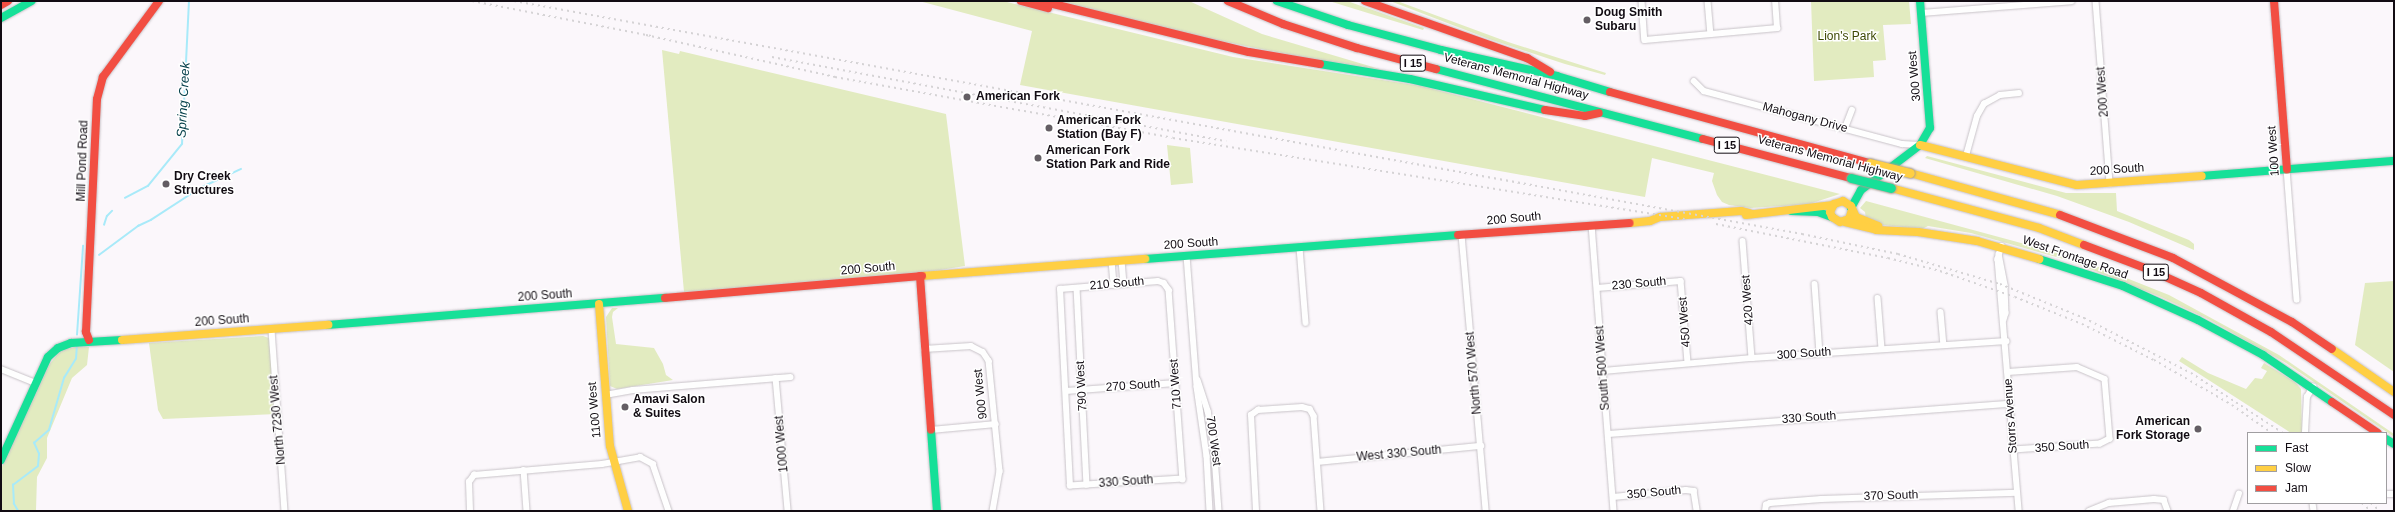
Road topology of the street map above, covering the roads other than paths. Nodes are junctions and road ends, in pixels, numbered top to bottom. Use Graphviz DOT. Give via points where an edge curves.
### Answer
graph roads {
  1 [pos="8,1"];
  2 [pos="32,1"];
  3 [pos="159,1"];
  4 [pos="1021,1"];
  5 [pos="1042,1"];
  6 [pos="1228,1"];
  7 [pos="1277,1"];
  8 [pos="1365,1"];
  9 [pos="1642,1"];
  10 [pos="1708,1"];
  11 [pos="1775,1"];
  12 [pos="1920,1"];
  13 [pos="2072,1"];
  14 [pos="2096,1"];
  15 [pos="2274,1"];
  16 [pos="1,5"];
  17 [pos="1921,13"];
  18 [pos="1086,14"];
  19 [pos="1,18"];
  20 [pos="1711,34"];
  21 [pos="1557,76"];
  22 [pos="1694,81"];
  23 [pos="2019,93"];
  24 [pos="1852,110"];
  25 [pos="1603,112"];
  26 [pos="1845,128"];
  27 [pos="1920,145"];
  28 [pos="1966,156"];
  29 [pos="2394,161"];
  30 [pos="2287,169"];
  31 [pos="2110,183"];
  32 [pos="1861,190"];
  33 [pos="1843,200"];
  34 [pos="1833,205"];
  35 [pos="1852,209"];
  36 [pos="1788,210"];
  37 [pos="1832,217"];
  38 [pos="1845,222"];
  39 [pos="1592,225"];
  40 [pos="1885,229"];
  41 [pos="1462,235"];
  42 [pos="1743,241"];
  43 [pos="1300,248"];
  44 [pos="2001,250"];
  45 [pos="1187,256"];
  46 [pos="1112,261"];
  47 [pos="1122,261"];
  48 [pos="920,276"];
  49 [pos="1680,282"];
  50 [pos="1124,284"];
  51 [pos="1815,284"];
  52 [pos="1114,285"];
  53 [pos="1077,288"];
  54 [pos="1597,288"];
  55 [pos="1060,289"];
  56 [pos="1169,290"];
  57 [pos="1878,298"];
  58 [pos="2296,300"];
  59 [pos="599,304"];
  60 [pos="1942,312"];
  61 [pos="1306,323"];
  62 [pos="272,330"];
  63 [pos="89,340"];
  64 [pos="2006,341"];
  65 [pos="1944,345"];
  66 [pos="924,349"];
  67 [pos="1882,349"];
  68 [pos="1820,353"];
  69 [pos="1752,358"];
  70 [pos="1688,363"];
  71 [pos="1,369"];
  72 [pos="1603,371"];
  73 [pos="2008,372"];
  74 [pos="1196,373"];
  75 [pos="790,377"];
  76 [pos="776,378"];
  77 [pos="36,383"];
  78 [pos="1176,383"];
  79 [pos="2311,385"];
  80 [pos="1082,390"];
  81 [pos="1066,391"];
  82 [pos="2394,392"];
  83 [pos="605,395"];
  84 [pos="2010,404"];
  85 [pos="2394,415"];
  86 [pos="2307,420"];
  87 [pos="996,424"];
  88 [pos="930,430"];
  89 [pos="2305,432"];
  90 [pos="2310,432"];
  91 [pos="2377,432"];
  92 [pos="1608,434"];
  93 [pos="1480,446"];
  94 [pos="2014,450"];
  95 [pos="1,460"];
  96 [pos="613,462"];
  97 [pos="1317,462"];
  98 [pos="524,470"];
  99 [pos="1183,479"];
  100 [pos="1087,485"];
  101 [pos="1070,486"];
  102 [pos="2017,493"];
  103 [pos="2239,494"];
  104 [pos="1613,497"];
  105 [pos="1765,508"];
  106 [pos="285,511"];
  107 [pos="470,511"];
  108 [pos="527,511"];
  109 [pos="628,511"];
  110 [pos="669,511"];
  111 [pos="788,511"];
  112 [pos="937,511"];
  113 [pos="993,511"];
  114 [pos="1210,511"];
  115 [pos="1219,511"];
  116 [pos="1256,511"];
  117 [pos="1321,511"];
  118 [pos="1486,511"];
  119 [pos="1614,511"];
  120 [pos="1697,511"];
  121 [pos="2018,511"];
  122 [pos="2089,511"];
  123 [pos="2168,511"];
  124 [pos="2233,511"];
  1 -- 16 [label="main road"];
  2 -- 19 [label="main road"];
  3 -- 63 [label="main road, Mill Pond Road" via="103,77 97,99 86,332"];
  4 -- 18 [label="main road"];
  5 -- 18 [label="main road"];
  6 -- 25 [label="main road, Veterans Memorial Highway / I 15" via="1337,42"];
  7 -- 21 [label="main road, Veterans Memorial Highway / I 15" via="1348,25 1433,48"];
  8 -- 21 [label="main road" via="1527,58"];
  9 -- 20 [label="street" via="1645,40"];
  10 -- 20 [label="street"];
  11 -- 20 [label="street" via="1777,28"];
  12 -- 17 [label="main road, 300 West"];
  13 -- 17 [label="street"];
  14 -- 31 [label="street, 200 West"];
  15 -- 30 [label="main road, 100 West"];
  17 -- 27 [label="main road, 300 West" via="1930,128"];
  18 -- 25 [label="main road" via="1220,46 1410,79 1536,109 1585,116"];
  21 -- 82 [label="main road, Veterans Memorial Highway / I 15, bridge" via="1676,112 2045,210 2108,231 2173,258 2225,284 2292,322"];
  22 -- 26 [label="street, Mahogany Drive" via="1704,91"];
  23 -- 28 [label="street" via="2000,95 1984,104 1977,116"];
  24 -- 26 [label="street"];
  25 -- 85 [label="main road, Veterans Memorial Highway / I 15, bridge" via="2039,228 2148,269 2201,293 2271,332"];
  26 -- 27 [label="street, Mahogany Drive" via="1902,144"];
  27 -- 28 [label="main road, 200 South"];
  27 -- 32 [label="main road"];
  28 -- 31 [label="main road, 200 South" via="2071,184"];
  29 -- 30 [label="main road, 200 South"];
  30 -- 31 [label="main road, 200 South"];
  30 -- 58 [label="street, 100 West"];
  32 -- 33 [label="main road"];
  32 -- 35 [label="main road"];
  33 -- 34 [label="main road"];
  33 -- 35 [label="main road"];
  34 -- 36 [label="main road, 200 South"];
  34 -- 37 [label="main road"];
  35 -- 38 [label="main road" via="1849,219"];
  35 -- 40 [label="main road, West Frontage Road" via="1862,220"];
  36 -- 37 [label="main road, 200 South" via="1818,212"];
  36 -- 39 [label="main road, 200 South" via="1660,217 1650,221"];
  37 -- 38 [label="main road"];
  38 -- 40 [label="main road, West Frontage Road" via="1870,229"];
  39 -- 41 [label="main road, 200 South"];
  39 -- 54 [label="street, South 500 West"];
  40 -- 44 [label="main road, West Frontage Road" via="1952,236"];
  41 -- 43 [label="main road, 200 South"];
  41 -- 93 [label="street, North 570 West"];
  42 -- 69 [label="street, 420 West"];
  43 -- 45 [label="main road, 200 South"];
  43 -- 61 [label="street"];
  44 -- 64 [label="street, Storrs Avenue"];
  44 -- 79 [label="main road, West Frontage Road" via="2076,269 2155,300 2232,338"];
  45 -- 47 [label="main road, 200 South"];
  45 -- 74 [label="street, 700 West"];
  46 -- 47 [label="main road, 200 South"];
  46 -- 48 [label="main road, 200 South"];
  46 -- 52 [label="street"];
  47 -- 50 [label="street"];
  48 -- 59 [label="main road, 200 South"];
  48 -- 66 [label="main road"];
  49 -- 54 [label="street, 230 South"];
  49 -- 70 [label="street, 450 West"];
  50 -- 52 [label="street, 210 South"];
  50 -- 56 [label="street, 210 South" via="1160,281"];
  51 -- 68 [label="street"];
  52 -- 53 [label="street, 210 South"];
  53 -- 55 [label="street, 210 South"];
  53 -- 80 [label="street, 790 West"];
  54 -- 72 [label="street, South 500 West"];
  55 -- 81 [label="street, 790 West"];
  56 -- 78 [label="street, 710 West"];
  57 -- 67 [label="street"];
  59 -- 62 [label="main road, 200 South"];
  59 -- 83 [label="main road, 1100 West"];
  60 -- 65 [label="street"];
  62 -- 63 [label="main road, 200 South" via="103,342"];
  62 -- 106 [label="street, North 7230 West"];
  63 -- 77 [label="main road, 200 South" via="71,343 54,351"];
  64 -- 65 [label="street, 300 South"];
  64 -- 73 [label="street, Storrs Avenue"];
  65 -- 67 [label="street, 300 South"];
  66 -- 87 [label="street, 900 West" via="967,346 975,347 985,354 990,365"];
  66 -- 88 [label="main road"];
  67 -- 68 [label="street, 300 South"];
  68 -- 69 [label="street, 300 South"];
  69 -- 70 [label="street, 300 South"];
  70 -- 72 [label="street, 300 South"];
  71 -- 77 [label="street"];
  72 -- 92 [label="street, South 500 West"];
  73 -- 84 [label="street, Storrs Avenue"];
  73 -- 94 [label="street, 350 South" via="2078,367 2105,379 2110,439 2100,444"];
  74 -- 114 [label="street, 700 West"];
  74 -- 115 [label="street, 700 West" via="1212,427"];
  75 -- 76 [label="street"];
  76 -- 83 [label="street" via="632,390"];
  76 -- 111 [label="street, 1000 West"];
  77 -- 95 [label="main road, 200 South"];
  78 -- 80 [label="street, 270 South"];
  78 -- 99 [label="street, 710 West"];
  79 -- 86 [label="street" via="2307,397"];
  79 -- 91 [label="main road, West Frontage Road"];
  80 -- 81 [label="street, 270 South"];
  80 -- 100 [label="street, 790 West"];
  81 -- 101 [label="street, 790 West"];
  83 -- 96 [label="main road, 1100 West"];
  84 -- 92 [label="street, 330 South"];
  84 -- 94 [label="street, Storrs Avenue"];
  86 -- 89 [label="street"];
  86 -- 90 [label="street"];
  87 -- 88 [label="street, 900 West"];
  87 -- 113 [label="street, 900 West" via="1000,471"];
  88 -- 112 [label="main road"];
  92 -- 104 [label="street, South 500 West"];
  93 -- 97 [label="street, West 330 South"];
  93 -- 118 [label="street, North 570 West"];
  94 -- 102 [label="street, Storrs Avenue"];
  96 -- 98 [label="street"];
  96 -- 109 [label="main road, 1100 West"];
  96 -- 110 [label="street" via="640,457 651,461"];
  97 -- 116 [label="street" via="1314,416 1310,409 1302,407 1254,412 1250,419"];
  97 -- 117 [label="street"];
  98 -- 107 [label="street" via="472,476 469,482"];
  98 -- 108 [label="street"];
  99 -- 100 [label="street, 330 South"];
  100 -- 101 [label="street, 330 South"];
  102 -- 105 [label="street, 370 South" via="1820,499"];
  102 -- 121 [label="street, Storrs Avenue"];
  103 -- 124 [label="street"];
  104 -- 119 [label="street, South 500 West"];
  104 -- 120 [label="street, 350 South" via="1694,491"];
  122 -- 123 [label="street" via="2116,502 2164,500"];
}
